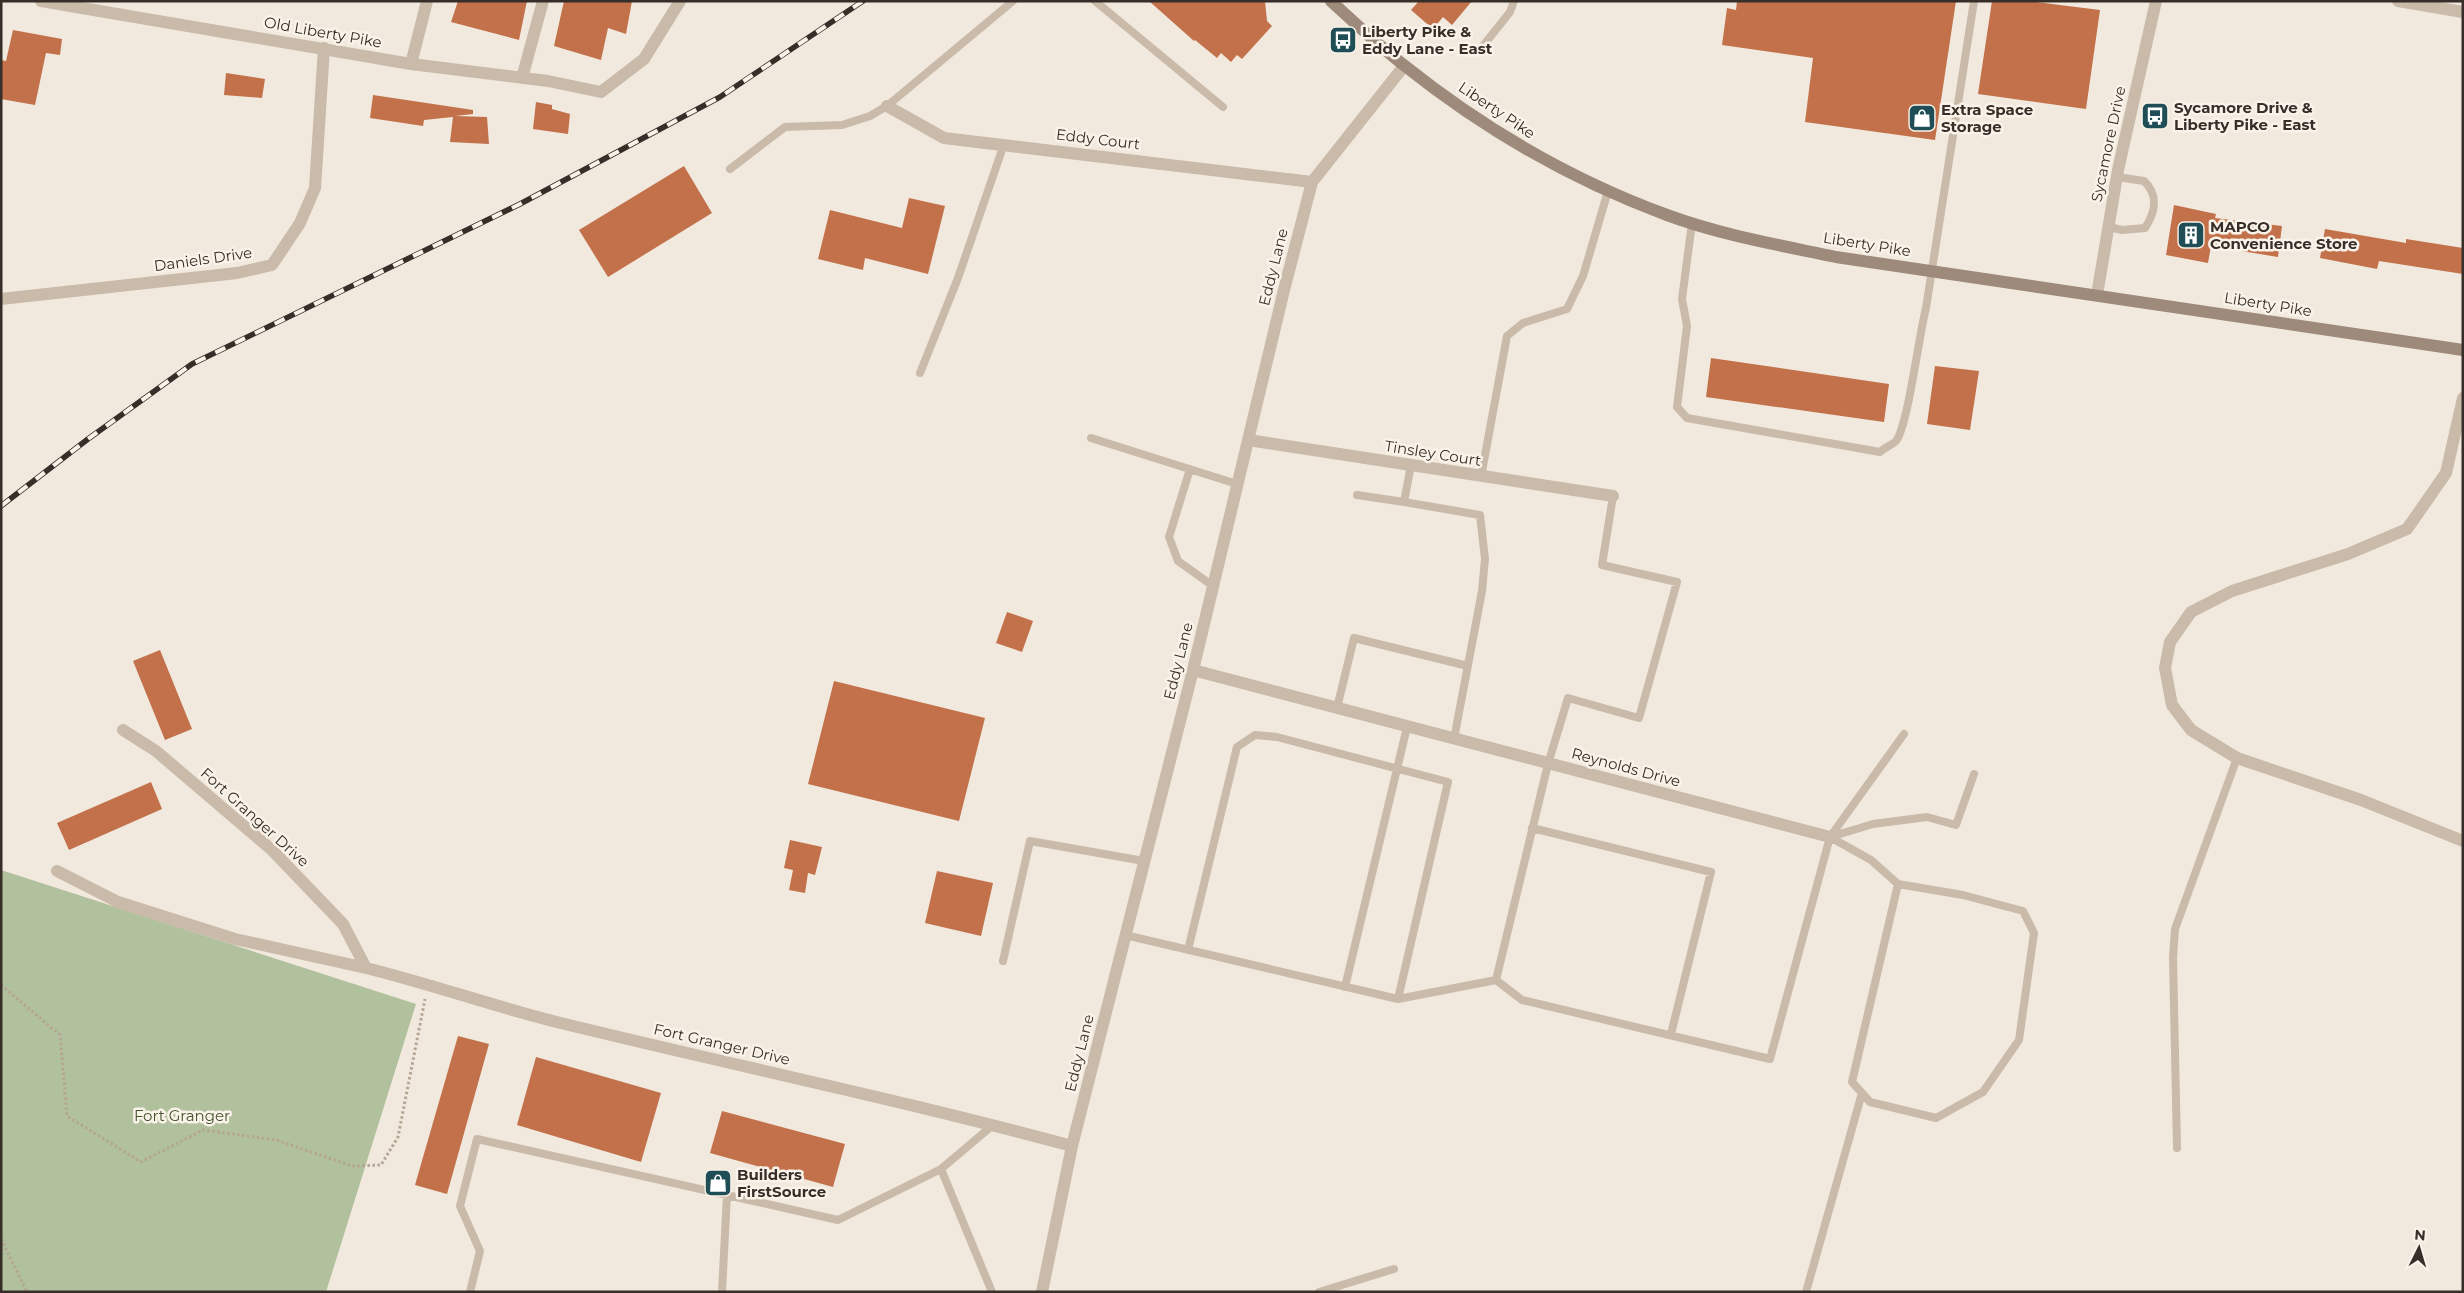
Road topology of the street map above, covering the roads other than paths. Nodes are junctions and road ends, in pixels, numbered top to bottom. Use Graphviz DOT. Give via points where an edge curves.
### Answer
graph roads {
  1 [pos="41,1"];
  2 [pos="426,1"];
  3 [pos="542,1"];
  4 [pos="680,1"];
  5 [pos="1013,1"];
  6 [pos="1095,1"];
  7 [pos="1331,1"];
  8 [pos="1514,1"];
  9 [pos="1974,1"];
  10 [pos="2156,1"];
  11 [pos="2398,1"];
  12 [pos="2463,12"];
  13 [pos="324,48"];
  14 [pos="1479,50"];
  15 [pos="412,64"];
  16 [pos="1404,66"];
  17 [pos="522,78"];
  18 [pos="887,106"];
  19 [pos="1223,107"];
  20 [pos="1004,144"];
  21 [pos="730,169"];
  22 [pos="2117,177"];
  23 [pos="1312,182"];
  24 [pos="1608,191"];
  25 [pos="1692,223"];
  26 [pos="2109,227"];
  27 [pos="1930,271"];
  28 [pos="2097,295"];
  29 [pos="1,298"];
  30 [pos="2463,350"];
  31 [pos="920,373"];
  32 [pos="2463,398"];
  33 [pos="1091,438"];
  34 [pos="1248,440"];
  35 [pos="1411,466"];
  36 [pos="1190,469"];
  37 [pos="1481,477"];
  38 [pos="1238,484"];
  39 [pos="1357,495"];
  40 [pos="1613,496"];
  41 [pos="1404,502"];
  42 [pos="1213,586"];
  43 [pos="1468,666"];
  44 [pos="1193,670"];
  45 [pos="1337,708"];
  46 [pos="1407,727"];
  47 [pos="123,730"];
  48 [pos="1904,734"];
  49 [pos="1454,739"];
  50 [pos="2237,758"];
  51 [pos="1548,764"];
  52 [pos="1396,768"];
  53 [pos="1974,774"];
  54 [pos="1532,828"];
  55 [pos="1830,838"];
  56 [pos="2463,841"];
  57 [pos="1144,861"];
  58 [pos="57,871"];
  59 [pos="1898,884"];
  60 [pos="1126,935"];
  61 [pos="1188,950"];
  62 [pos="1003,961"];
  63 [pos="366,968"];
  64 [pos="1496,980"];
  65 [pos="1345,987"];
  66 [pos="1398,999"];
  67 [pos="1671,1034"];
  68 [pos="1862,1093"];
  69 [pos="993,1125"];
  70 [pos="1072,1146"];
  71 [pos="2177,1148"];
  72 [pos="941,1169"];
  73 [pos="727,1195"];
  74 [pos="1394,1269"];
  75 [pos="470,1292"];
  76 [pos="722,1292"];
  77 [pos="992,1292"];
  78 [pos="1042,1292"];
  79 [pos="1319,1292"];
  80 [pos="1806,1292"];
  1 -- 13 [label="street, Old Liberty Pike"];
  2 -- 15 [label="street"];
  3 -- 17 [label="street"];
  4 -- 17 [label="street, Old Liberty Pike" via="644,59 601,92"];
  5 -- 18 [label="lane"];
  6 -- 19 [label="lane"];
  7 -- 16 [label="street, Liberty Pike"];
  8 -- 14 [label="lane" via="1510,12"];
  9 -- 27 [label="lane"];
  10 -- 22 [label="street, Sycamore Drive"];
  11 -- 12 [label="street"];
  13 -- 15 [label="street, Old Liberty Pike"];
  13 -- 29 [label="street, Daniels Drive" via="315,188 300,223 272,264 237,273"];
  15 -- 17 [label="street, Old Liberty Pike"];
  16 -- 23 [label="street, Eddy Lane"];
  16 -- 24 [label="street, Liberty Pike" via="1489,127"];
  18 -- 20 [label="street, Eddy Court" via="944,138"];
  18 -- 21 [label="lane" via="870,116 842,125 785,127"];
  20 -- 23 [label="street, Eddy Court"];
  20 -- 31 [label="lane" via="958,278"];
  22 -- 26 [label="street, Sycamore Drive"];
  22 -- 26 [label="lane" via="2144,182 2154,196 2154,207 2145,228 2122,230"];
  23 -- 34 [label="street, Eddy Lane"];
  24 -- 25 [label="street, Liberty Pike"];
  24 -- 37 [label="lane" via="1583,276 1568,309 1523,323 1507,336"];
  25 -- 27 [label="street, Liberty Pike" via="1744,238 1826,255"];
  25 -- 27 [label="lane" via="1682,299 1687,326 1677,407 1687,418 1880,452 1896,440 1904,421"];
  26 -- 28 [label="street, Sycamore Drive"];
  27 -- 28 [label="street, Liberty Pike"];
  28 -- 30 [label="street, Liberty Pike"];
  32 -- 50 [label="street" via="2446,473 2408,529 2348,554 2232,591 2191,612 2170,642 2165,668 2172,705 2191,730"];
  33 -- 36 [label="lane"];
  34 -- 35 [label="street, Tinsley Court"];
  34 -- 38 [label="street, Eddy Lane"];
  35 -- 37 [label="street, Tinsley Court"];
  35 -- 41 [label="lane"];
  36 -- 38 [label="lane"];
  36 -- 42 [label="lane" via="1169,537 1178,561"];
  37 -- 40 [label="street, Tinsley Court"];
  38 -- 42 [label="street, Eddy Lane"];
  39 -- 41 [label="lane"];
  40 -- 51 [label="lane" via="1602,565 1677,582 1638,718 1568,698"];
  41 -- 43 [label="lane" via="1480,515 1485,560"];
  42 -- 44 [label="street, Eddy Lane"];
  43 -- 45 [label="lane" via="1354,638"];
  43 -- 49 [label="lane"];
  44 -- 45 [label="street, Reynolds Drive"];
  44 -- 57 [label="street, Eddy Lane"];
  45 -- 46 [label="street, Reynolds Drive"];
  46 -- 49 [label="street, Reynolds Drive"];
  46 -- 52 [label="lane"];
  47 -- 63 [label="street, Fort Granger Drive" via="156,751 272,850 343,924"];
  48 -- 55 [label="lane"];
  49 -- 51 [label="street, Reynolds Drive"];
  50 -- 56 [label="street" via="2361,800"];
  50 -- 71 [label="lane" via="2176,929 2173,957"];
  51 -- 54 [label="lane"];
  51 -- 55 [label="street, Reynolds Drive"];
  52 -- 61 [label="lane" via="1277,737 1255,735 1237,747"];
  52 -- 65 [label="lane"];
  52 -- 66 [label="lane" via="1448,782"];
  53 -- 55 [label="lane" via="1956,825 1927,817 1873,824"];
  54 -- 64 [label="lane"];
  54 -- 67 [label="lane" via="1710,872"];
  55 -- 59 [label="lane" via="1871,860"];
  55 -- 67 [label="lane" via="1770,1059"];
  57 -- 60 [label="street, Eddy Lane"];
  57 -- 62 [label="lane" via="1030,841"];
  58 -- 63 [label="street, Fort Granger Drive" via="118,902 235,939"];
  59 -- 68 [label="lane" via="1852,1082"];
  59 -- 68 [label="lane" via="2024,911 2034,933 2019,1040 1983,1092 1936,1118 1870,1102"];
  60 -- 61 [label="lane"];
  60 -- 70 [label="street, Eddy Lane"];
  61 -- 65 [label="lane"];
  63 -- 69 [label="street, Fort Granger Drive" via="567,1025"];
  64 -- 66 [label="lane"];
  64 -- 67 [label="lane" via="1522,1000"];
  65 -- 66 [label="lane"];
  68 -- 80 [label="lane"];
  69 -- 70 [label="street, Fort Granger Drive"];
  69 -- 72 [label="lane"];
  70 -- 78 [label="street, Eddy Lane"];
  72 -- 73 [label="lane" via="838,1220"];
  72 -- 77 [label="lane"];
  73 -- 75 [label="lane" via="476,1139 460,1206 480,1251"];
  73 -- 76 [label="lane"];
  74 -- 79 [label="lane"];
}
